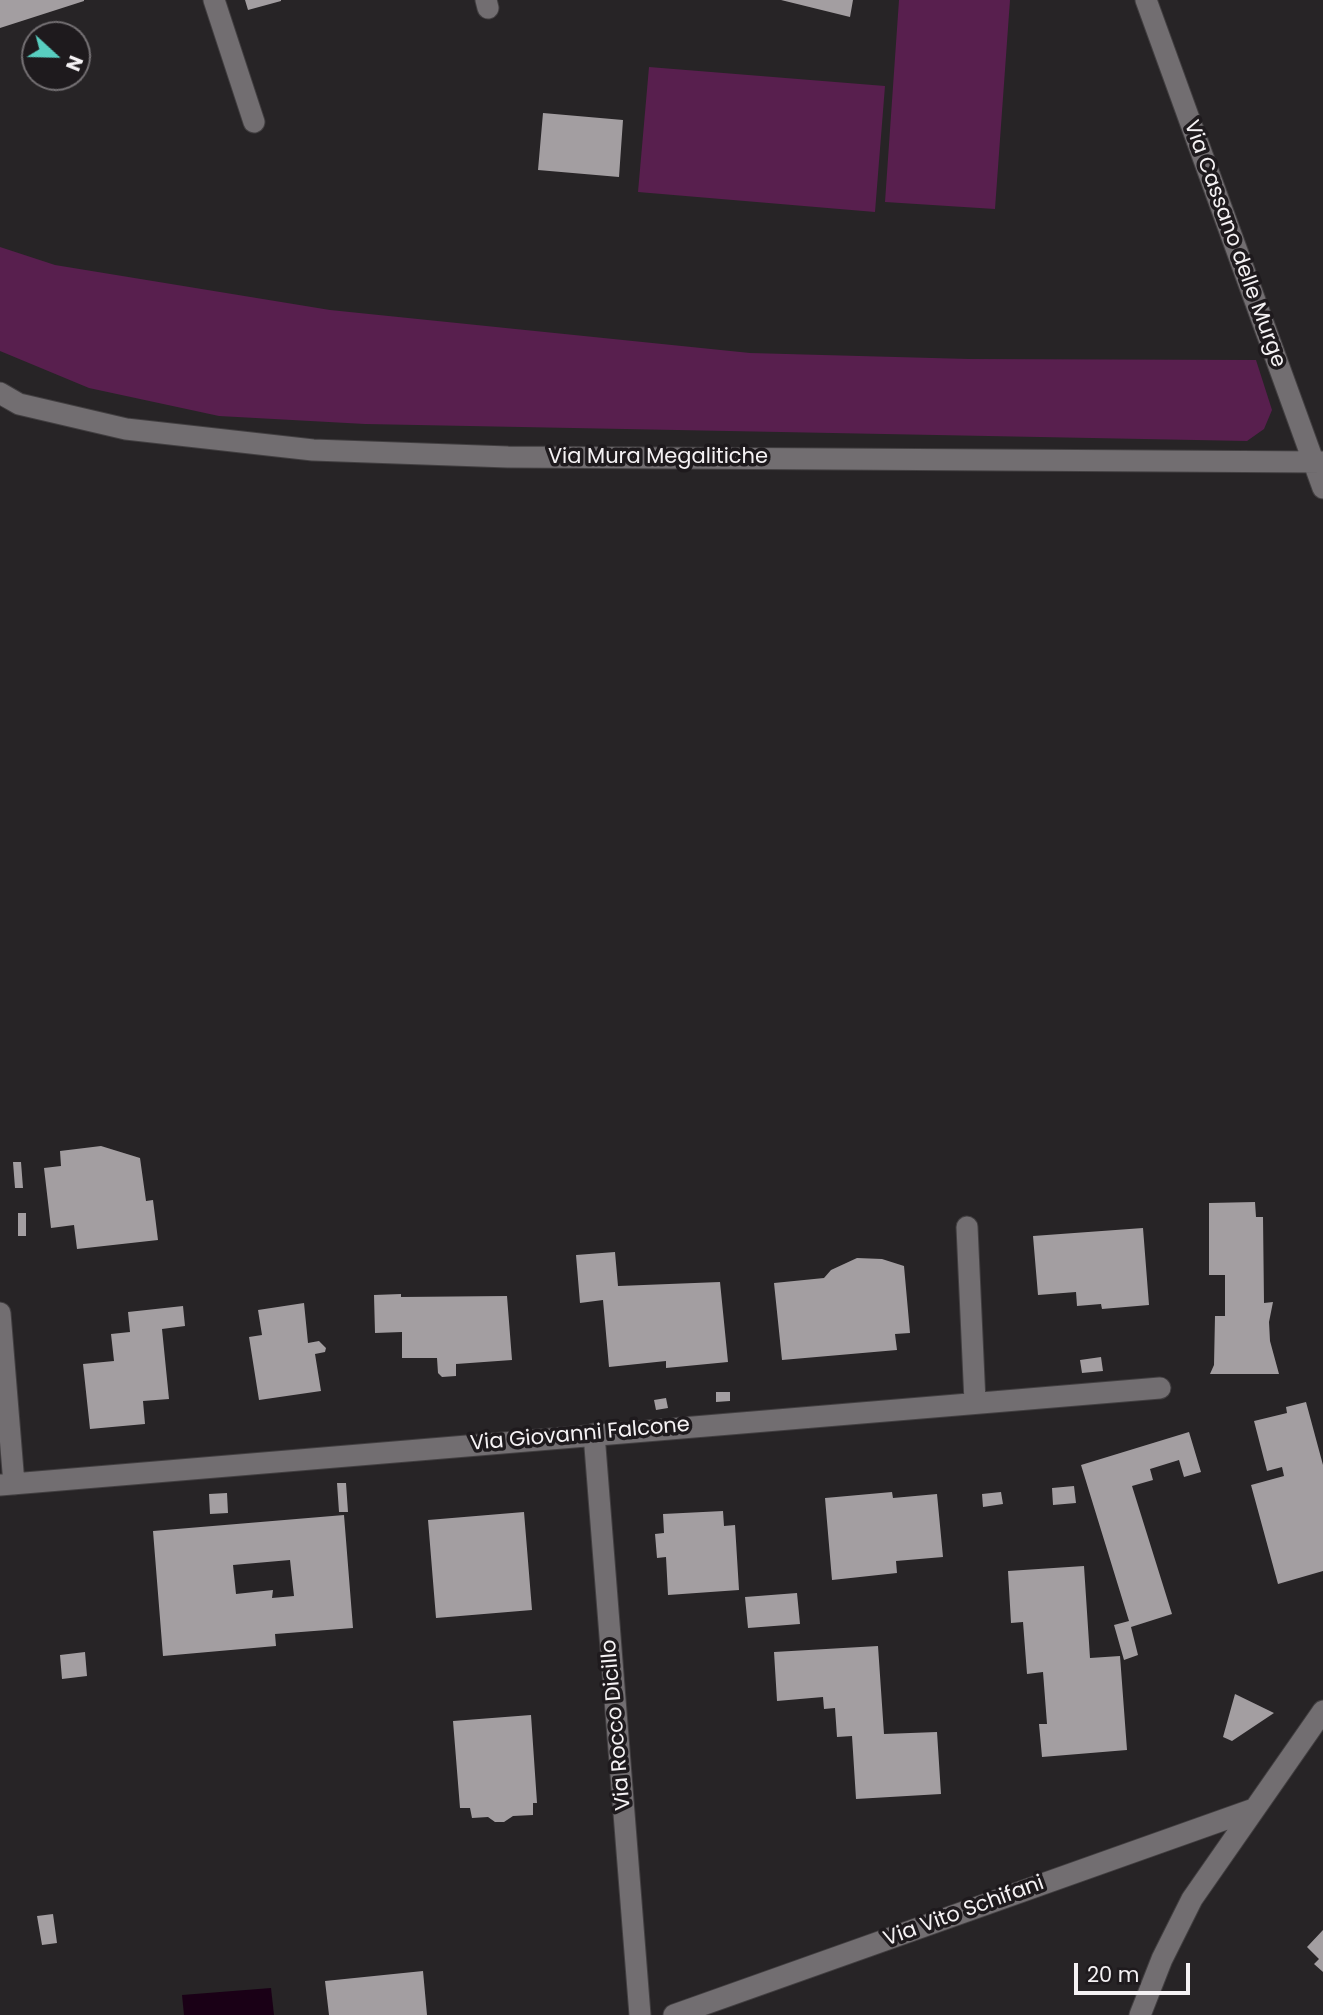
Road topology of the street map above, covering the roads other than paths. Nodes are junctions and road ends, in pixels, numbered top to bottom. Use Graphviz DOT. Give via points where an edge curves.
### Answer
graph roads {
  1 [pos="214,0"];
  2 [pos="1146,0"];
  3 [pos="254,122"];
  4 [pos="0,393"];
  5 [pos="1318,462"];
  6 [pos="1323,488"];
  7 [pos="967,1227"];
  8 [pos="0,1313"];
  9 [pos="1160,1388"];
  10 [pos="975,1402"];
  11 [pos="594,1434"];
  12 [pos="7,1484"];
  13 [pos="1323,1711"];
  14 [pos="1254,1809"];
  15 [pos="640,2015"];
  16 [pos="674,2015"];
  17 [pos="1140,2015"];
  1 -- 3 [label="street"];
  2 -- 5 [label="street, Via Cassano delle Murge"];
  4 -- 5 [label="street, Via Mura Megalitiche" via="19,404 126,429 313,450 522,457"];
  5 -- 6 [label="street, Via Cassano delle Murge"];
  7 -- 10 [label="street"];
  8 -- 12 [label="street"];
  9 -- 10 [label="street, Via Giovanni Falcone"];
  10 -- 11 [label="street, Via Giovanni Falcone"];
  11 -- 12 [label="street, Via Giovanni Falcone"];
  11 -- 15 [label="street, Via Rocco Dicillo"];
  13 -- 14 [label="street"];
  14 -- 16 [label="street, Via Vito Schifani"];
  14 -- 17 [label="street" via="1192,1899"];
}
